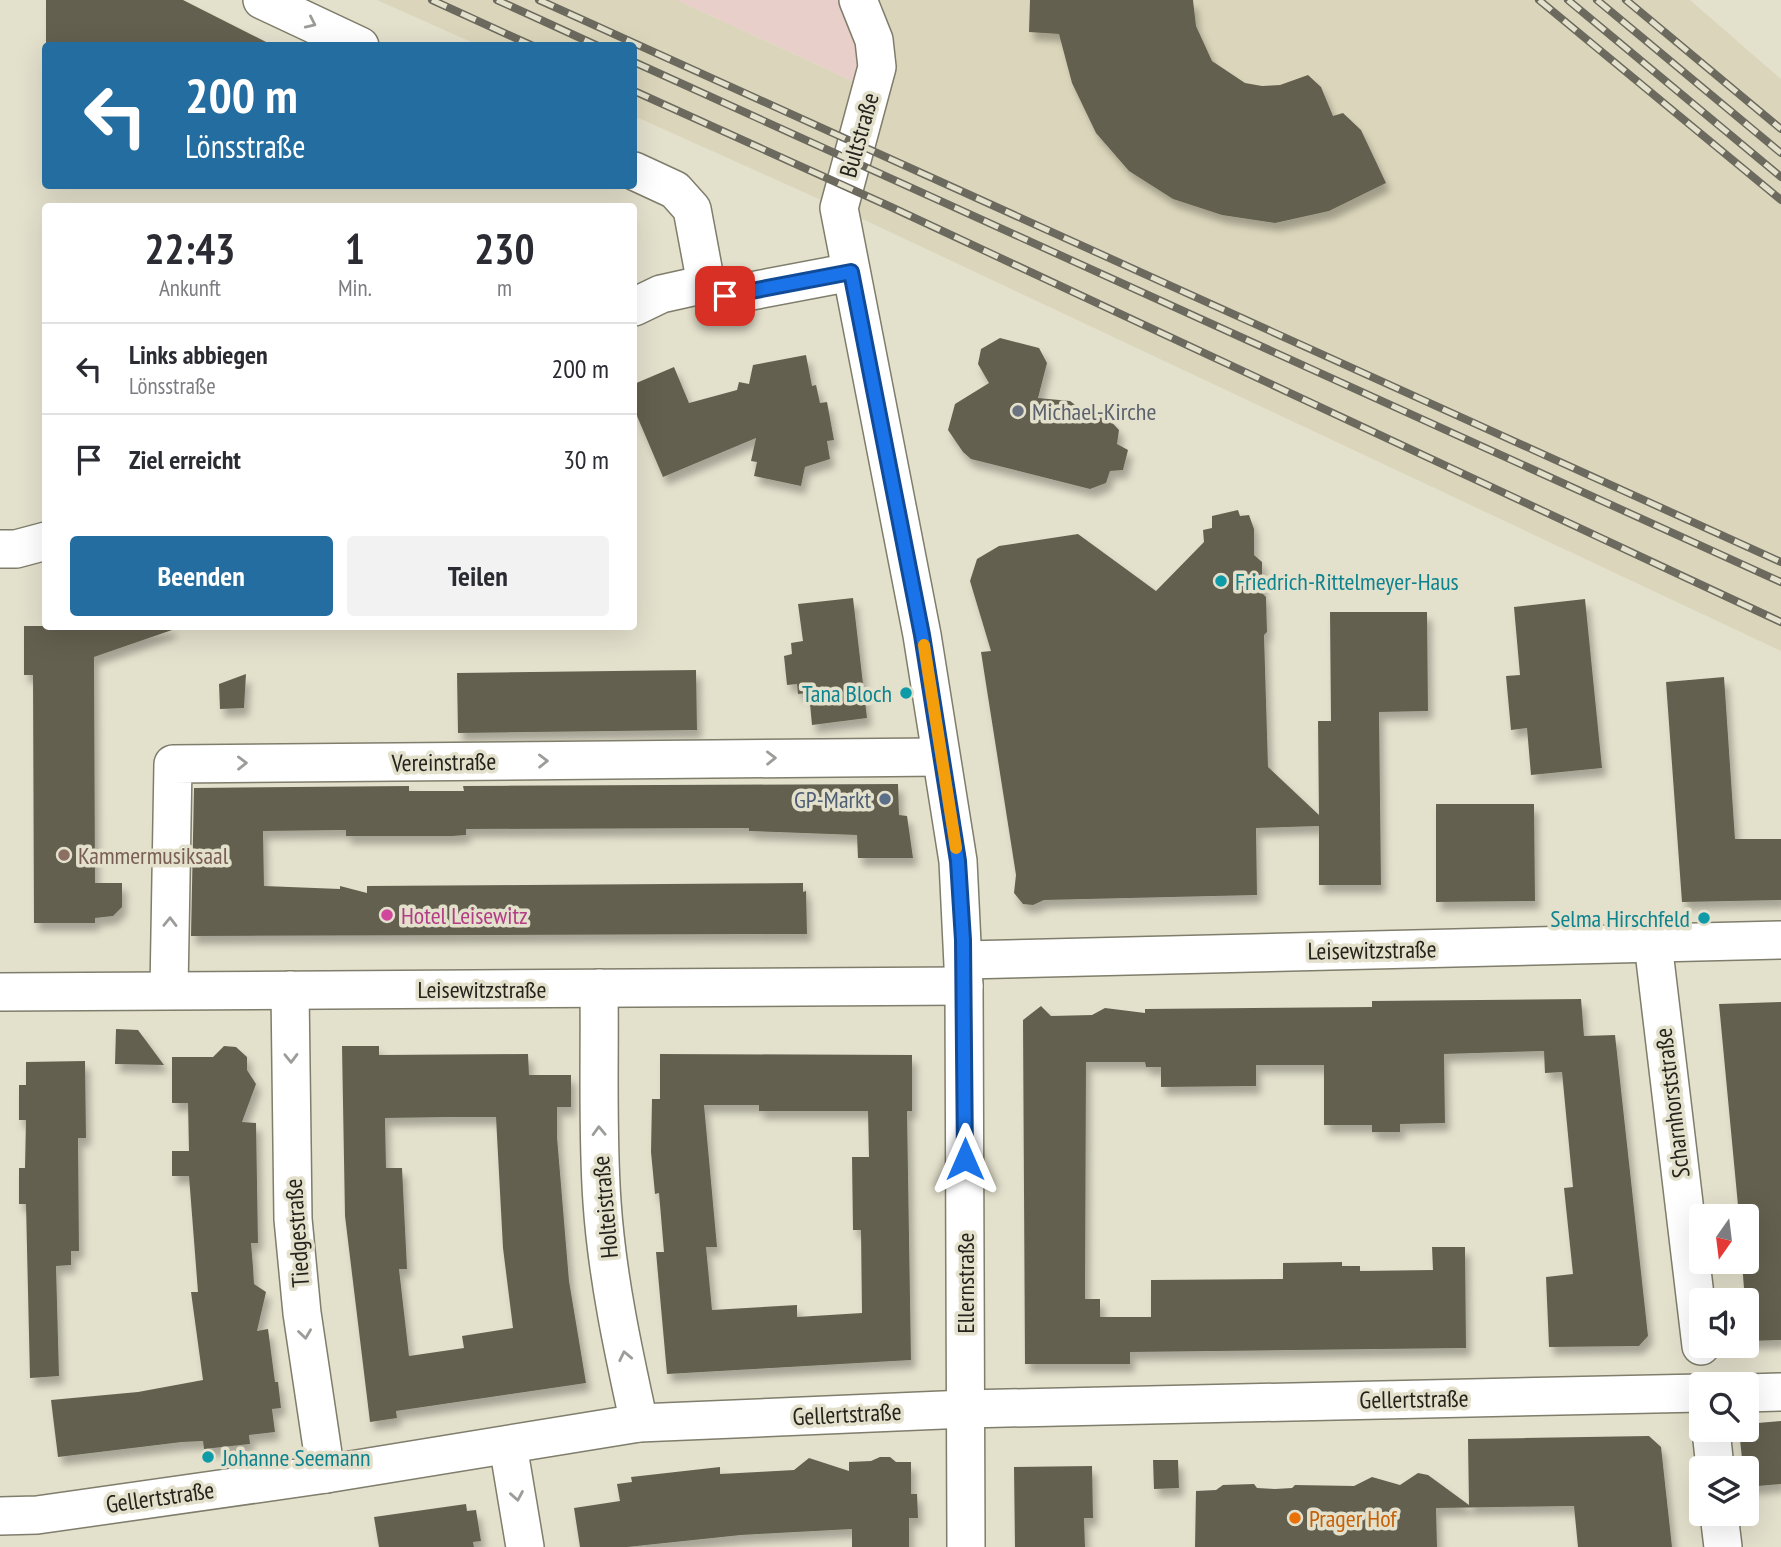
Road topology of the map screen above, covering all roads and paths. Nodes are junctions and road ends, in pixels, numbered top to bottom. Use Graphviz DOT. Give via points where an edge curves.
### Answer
graph roads {
  1 [pos="261,0"];
  2 [pos="858,0"];
  3 [pos="351,42"];
  4 [pos="637,172"];
  5 [pos="851,272"];
  6 [pos="706,284"];
  7 [pos="637,306"];
  8 [pos="42,542"];
  9 [pos="0,549"];
  10 [pos="940,757"];
  11 [pos="1781,940"];
  12 [pos="1653,943"];
  13 [pos="964,973"];
  14 [pos="599,988"];
  15 [pos="169,990"];
  16 [pos="290,990"];
  17 [pos="0,992"];
  18 [pos="1694,1288"];
  19 [pos="1781,1392"];
  20 [pos="1689,1393"];
  21 [pos="1759,1393"];
  22 [pos="966,1409"];
  23 [pos="639,1423"];
  24 [pos="508,1445"];
  25 [pos="326,1474"];
  26 [pos="0,1516"];
  27 [pos="1720,1526"];
  28 [pos="525,1547"];
  29 [pos="966,1547"];
  30 [pos="1723,1547"];
  1 -- 3 [label="street, one-way"];
  2 -- 5 [label="street, Bultstraße" via="874,40 877,68 839,208"];
  4 -- 6 [label="street" via="675,190 692,209"];
  5 -- 6 [label="street" via="725,296 711,293"];
  5 -- 10 [label="street, Ellernstraße" via="922,635"];
  6 -- 7 [label="street" via="661,294"];
  8 -- 9 [label="street"];
  10 -- 13 [label="street, Ellernstraße" via="958,861"];
  15 -- 10 [label="street, Vereinstraße, one-way" via="173,764"];
  11 -- 12 [label="street, Leisewitzstraße"];
  12 -- 13 [label="street, Leisewitzstraße"];
  12 -- 18 [label="street, Scharnhorststraße"];
  13 -- 14 [label="street, Leisewitzstraße"];
  13 -- 22 [label="street, Ellernstraße"];
  14 -- 16 [label="street, Leisewitzstraße"];
  23 -- 14 [label="street, Holteistraße, one-way" via="620,1333 602,1204"];
  15 -- 16 [label="street, Leisewitzstraße"];
  15 -- 17 [label="street, Leisewitzstraße"];
  16 -- 25 [label="street, Tiedgestraße, one-way" via="293,1219"];
  19 -- 21 [label="street"];
  20 -- 22 [label="street, Gellertstraße"];
  22 -- 23 [label="street, Gellertstraße"];
  22 -- 29 [label="street, Ellernstraße"];
  23 -- 24 [label="street, Gellertstraße"];
  24 -- 25 [label="street, Gellertstraße"];
  24 -- 28 [label="street, one-way"];
  25 -- 26 [label="street, Gellertstraße" via="37,1515"];
  27 -- 30 [label="street"];
}
